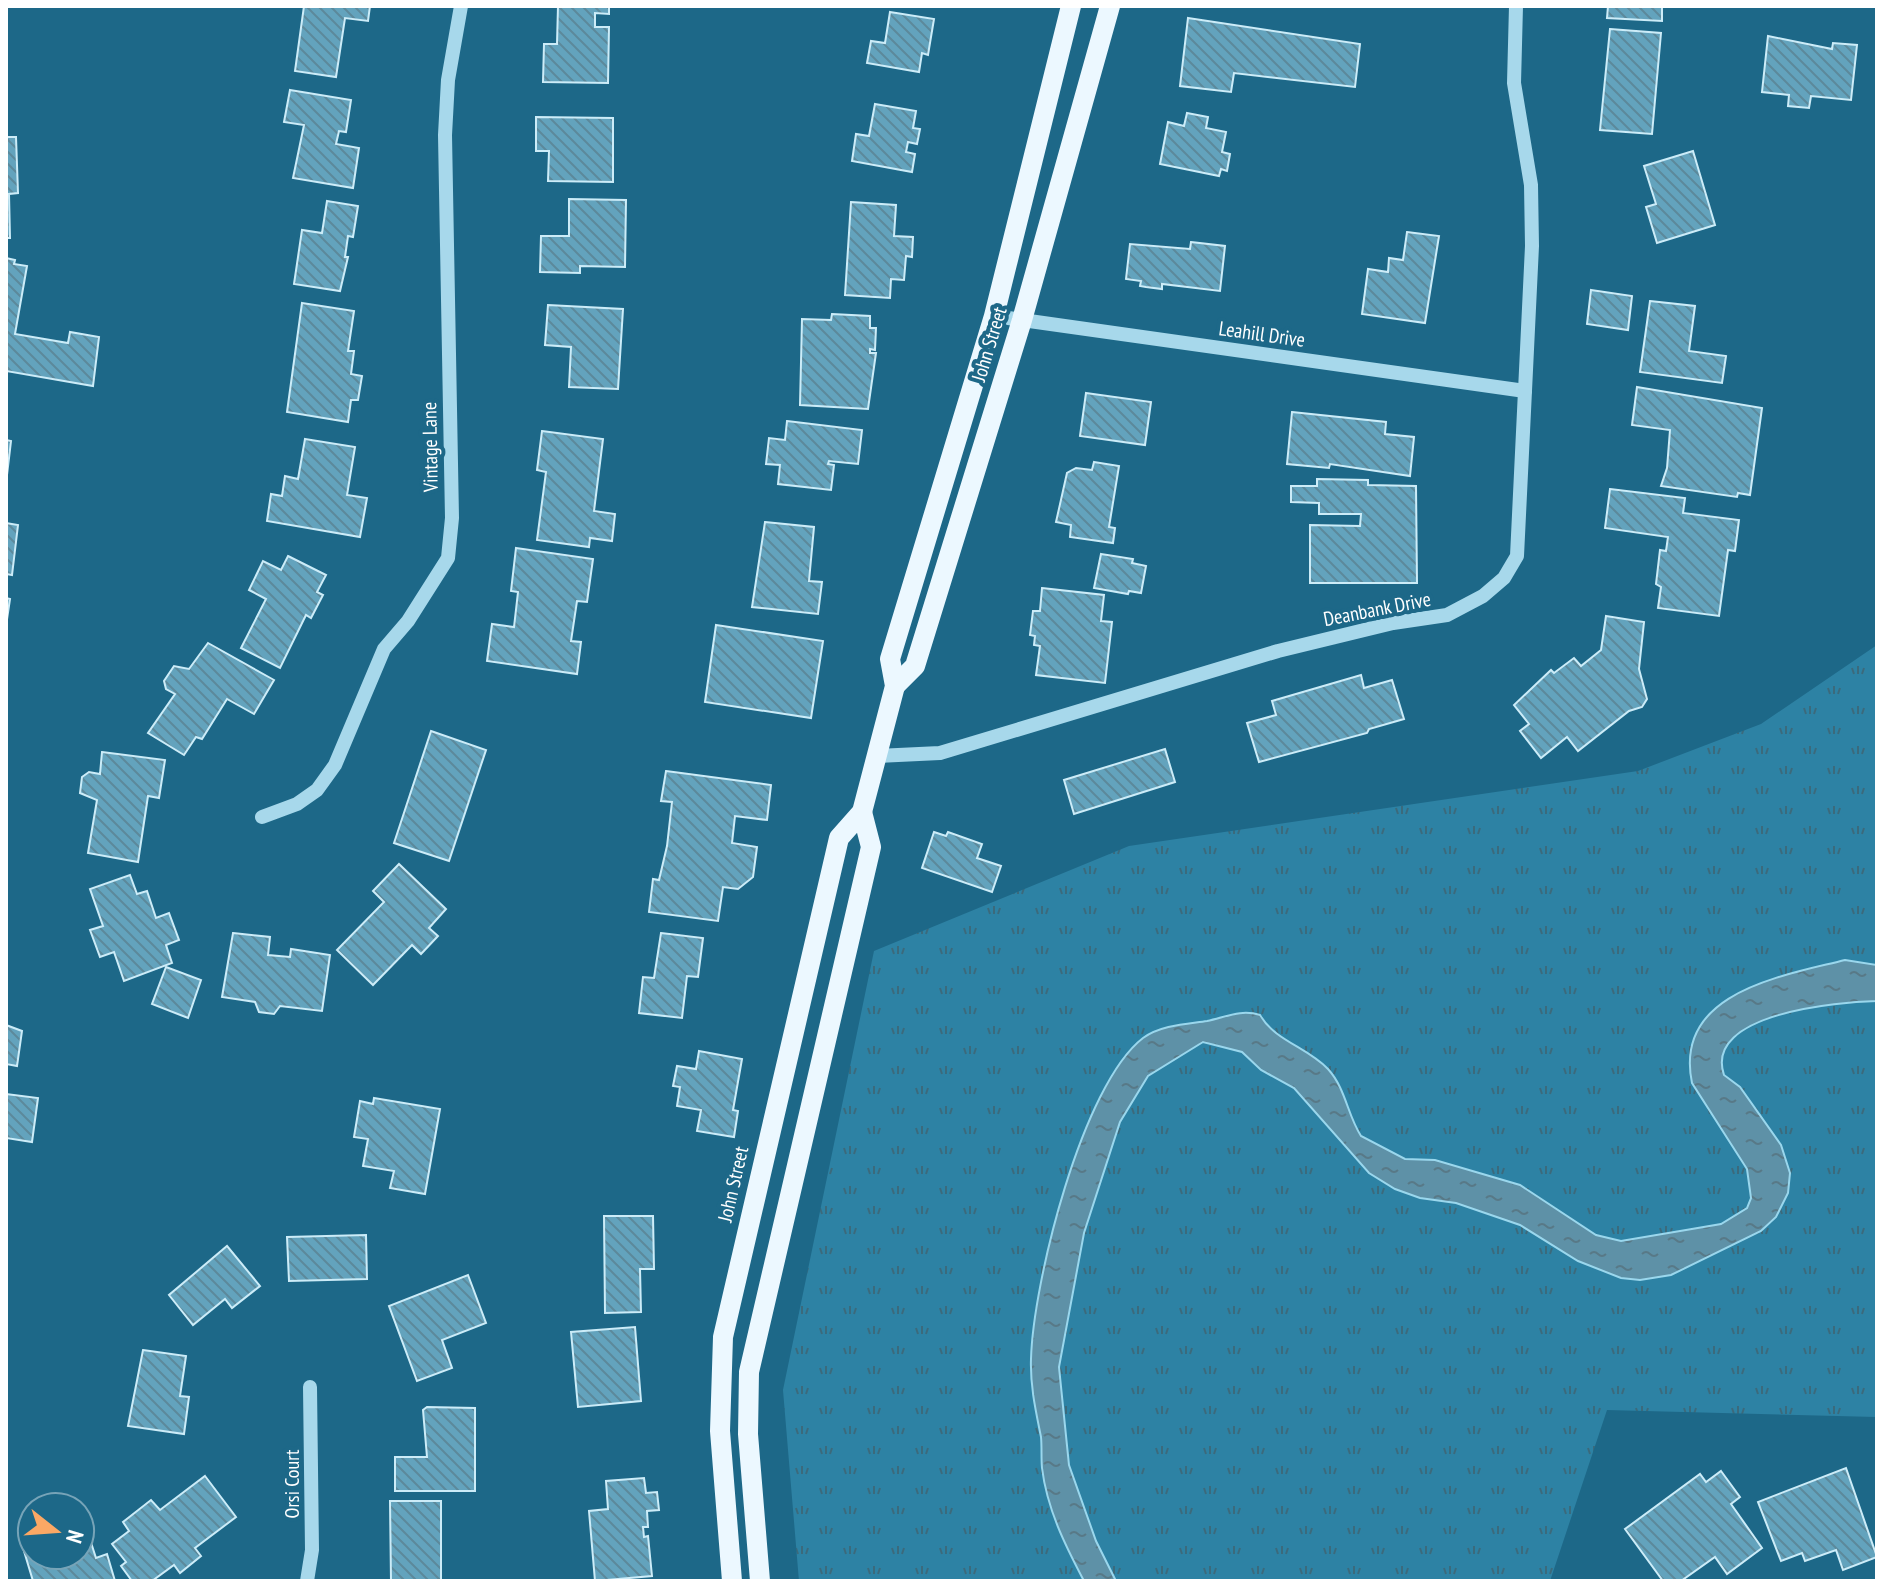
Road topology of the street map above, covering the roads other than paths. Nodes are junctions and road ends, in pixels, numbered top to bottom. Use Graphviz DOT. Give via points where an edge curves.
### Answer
graph roads {
  1 [pos="461,6"];
  2 [pos="1071,6"];
  3 [pos="1110,6"];
  4 [pos="1516,6"];
  5 [pos="994,316"];
  6 [pos="1022,320"];
  7 [pos="1525,391"];
  8 [pos="895,686"];
  9 [pos="877,756"];
  10 [pos="862,812"];
  11 [pos="262,817"];
  12 [pos="310,1387"];
  13 [pos="307,1581"];
  14 [pos="732,1581"];
  15 [pos="760,1581"];
  1 -- 11 [label="street, Vintage Lane" via="445,135 452,518 448,558 384,649 335,765 317,790"];
  2 -- 5 [label="main road, John Street"];
  3 -- 6 [label="main road, John Street"];
  4 -- 7 [label="street, Deanbank Drive" via="1514,83 1531,185"];
  5 -- 6 [label="street, Leahill Drive"];
  5 -- 8 [label="main road, John Street" via="890,659"];
  6 -- 7 [label="street, Leahill Drive"];
  6 -- 8 [label="main road, John Street" via="915,666"];
  7 -- 9 [label="street, Deanbank Drive" via="1517,556 1504,578 1483,596 1447,615 1278,651 940,753"];
  8 -- 9 [label="main road, John Street"];
  9 -- 10 [label="main road, John Street"];
  10 -- 14 [label="main road, John Street" via="839,838 723,1337 720,1431"];
  10 -- 15 [label="main road, John Street" via="871,847 749,1372 748,1434"];
  12 -- 13 [label="street, Orsi Court" via="312,1550"];
}
